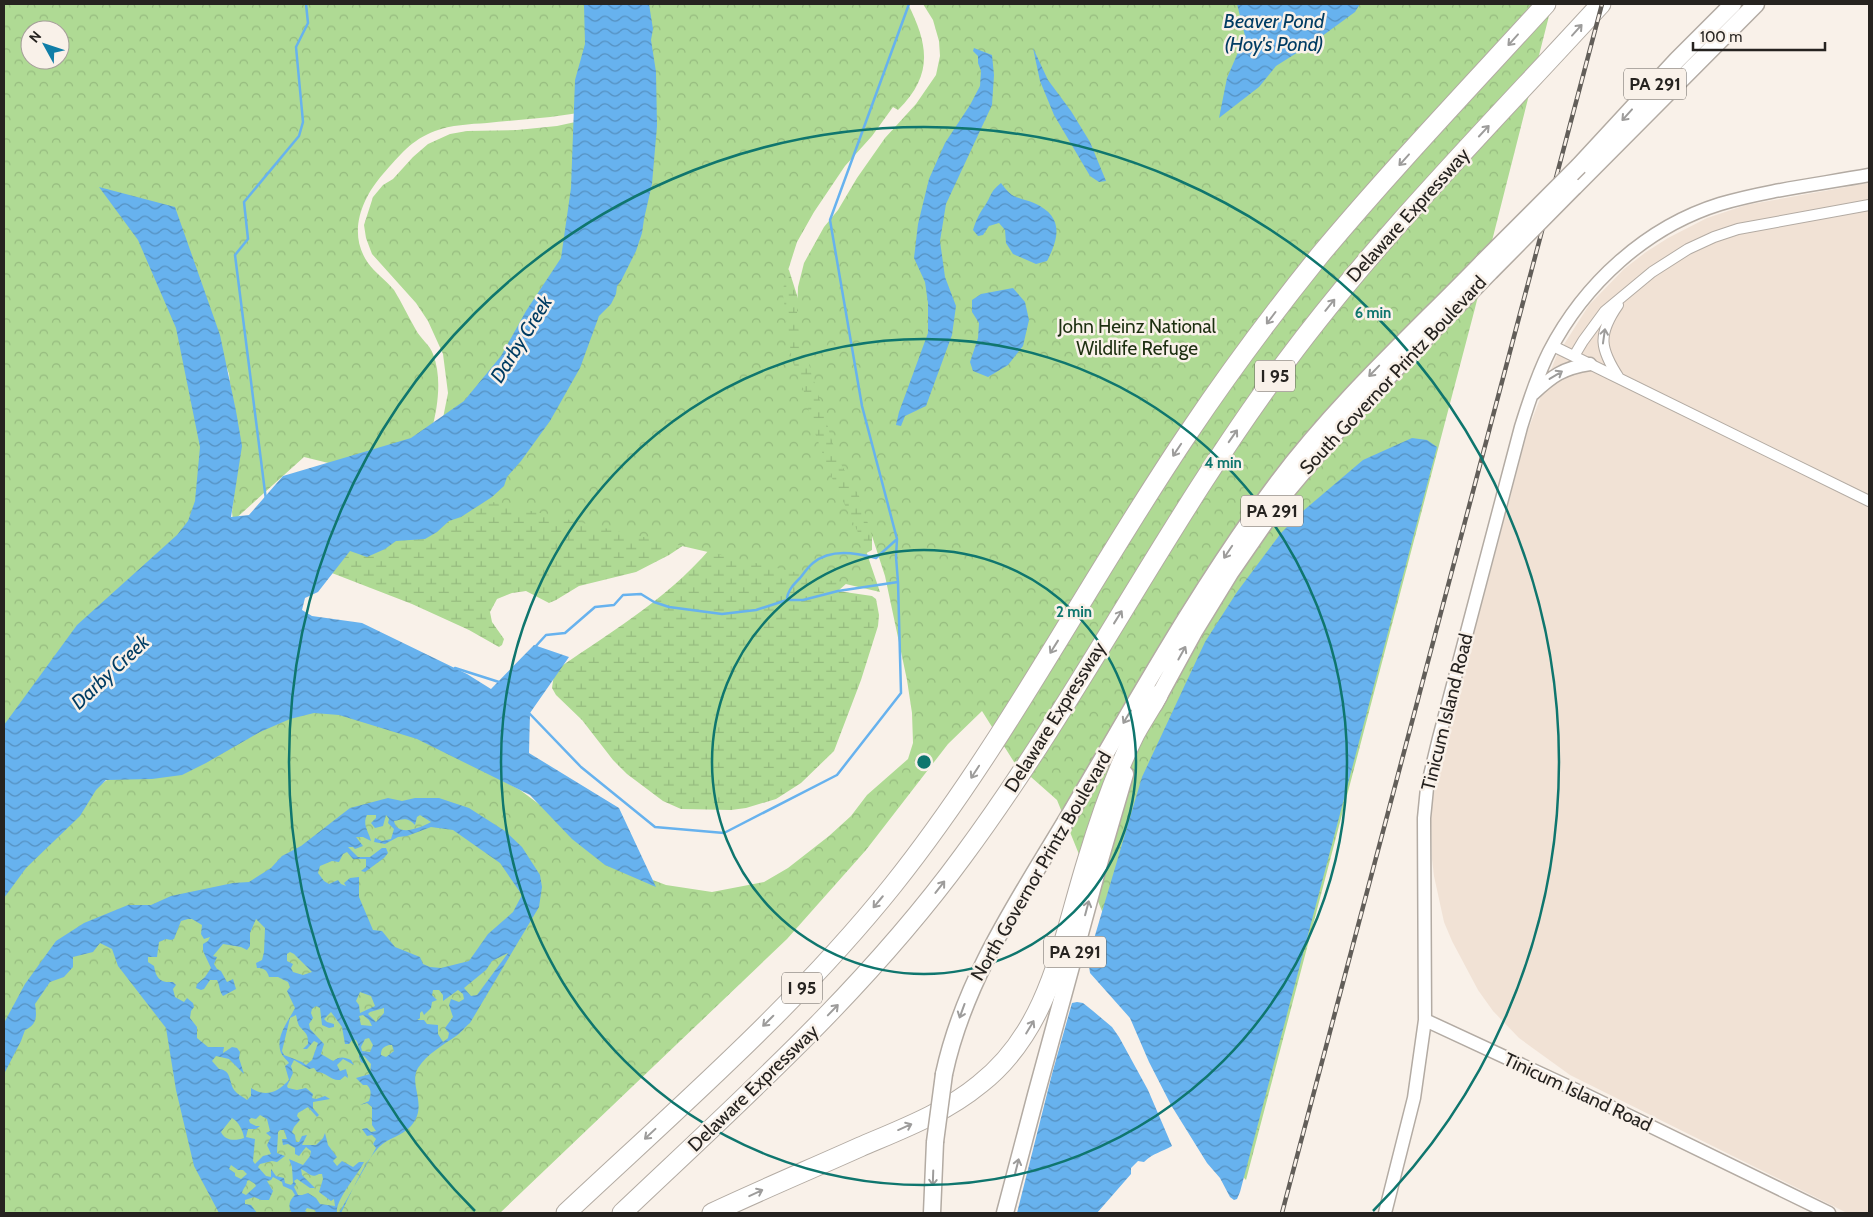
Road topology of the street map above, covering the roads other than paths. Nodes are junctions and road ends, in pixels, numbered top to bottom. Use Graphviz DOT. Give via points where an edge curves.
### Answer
graph roads {
  1 [pos="1546,4"];
  2 [pos="1601,4"];
  3 [pos="1733,4"];
  4 [pos="1756,4"];
  5 [pos="1869,175"];
  6 [pos="1869,204"];
  7 [pos="1626,294"];
  8 [pos="1553,346"];
  9 [pos="1574,356"];
  10 [pos="1590,364"];
  11 [pos="1620,379"];
  12 [pos="1530,398"];
  13 [pos="1869,501"];
  14 [pos="1152,675"];
  15 [pos="1158,695"];
  16 [pos="1426,1020"];
  17 [pos="566,1213"];
  18 [pos="622,1213"];
  19 [pos="712,1213"];
  20 [pos="932,1213"];
  21 [pos="1005,1213"];
  22 [pos="1385,1213"];
  23 [pos="1828,1213"];
  1 -- 17 [label="highway, Delaware Expressway / I 95, one-way" via="1345,227 1258,335 1166,467 967,786 884,896 762,1027"];
  18 -- 2 [label="highway, Delaware Expressway / I 95, one-way" via="791,1052 875,965 922,909 998,807 1210,470 1302,341 1393,230"];
  3 -- 14 [label="main road, South Governor Printz Boulevard / PA 291, one-way, bridge" via="1579,166 1350,397 1279,481 1227,554"];
  15 -- 4 [label="main road, South Governor Printz Boulevard / PA 291, one-way, bridge" via="1213,599 1271,512 1348,418"];
  5 -- 8 [label="street, Tinicum Island Road" via="1734,201 1708,208 1672,225 1639,246 1607,274 1574,311"];
  6 -- 7 [label="street" via="1725,233 1676,256"];
  7 -- 9 [label="street" via="1605,311"];
  11 -- 7 [label="street, one-way" via="1605,355 1603,338 1609,320"];
  8 -- 9 [label="street"];
  8 -- 12 [label="street, Tinicum Island Road"];
  9 -- 10 [label="street"];
  10 -- 11 [label="street"];
  12 -- 10 [label="street, one-way" via="1555,374"];
  11 -- 13 [label="street"];
  12 -- 16 [label="street, Tinicum Island Road" via="1427,788 1424,832"];
  14 -- 20 [label="main road, North Governor Printz Boulevard / PA 291, one-way, bridge" via="988,954 958,1021 944,1074 935,1142"];
  19 -- 15 [label="highway, one-way" via="930,1116 973,1090 1010,1055 1030,1028 1049,988 1107,804 1135,734"];
  21 -- 15 [label="main road, South Governor Printz Boulevard / PA 291, one-way" via="1114,811 1133,753"];
  16 -- 22 [label="street" via="1414,1098"];
  16 -- 23 [label="street, Tinicum Island Road"];
}
